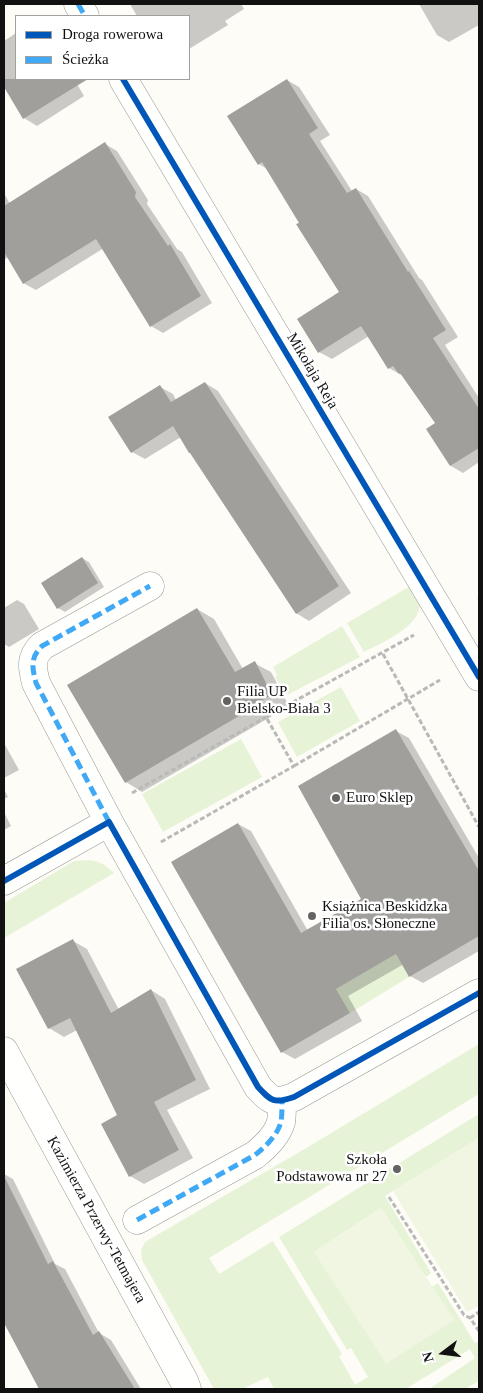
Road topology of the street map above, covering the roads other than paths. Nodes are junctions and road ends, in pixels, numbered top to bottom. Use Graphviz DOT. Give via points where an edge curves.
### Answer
graph roads {
  1 [pos="78,4"];
  2 [pos="84,15"];
  3 [pos="123,80"];
  4 [pos="150,586"];
  5 [pos="479,677"];
  6 [pos="106,816"];
  7 [pos="4,881"];
  8 [pos="479,993"];
  9 [pos="4,1051"];
  10 [pos="282,1101"];
  11 [pos="137,1220"];
  12 [pos="187,1389"];
  1 -- 2 [label="street"];
  3 -- 5 [label="street, Mikołaja Reja"];
  4 -- 6 [label="street" via="42,646 34,654 32,669 36,683"];
  6 -- 7 [label="street"];
  6 -- 10 [label="street" via="258,1087 269,1099"];
  8 -- 10 [label="street" via="294,1098"];
  9 -- 12 [label="street, Kazimierza Przerwy-Tetmajera"];
  10 -- 11 [label="street" via="280,1123 265,1147"];
}
